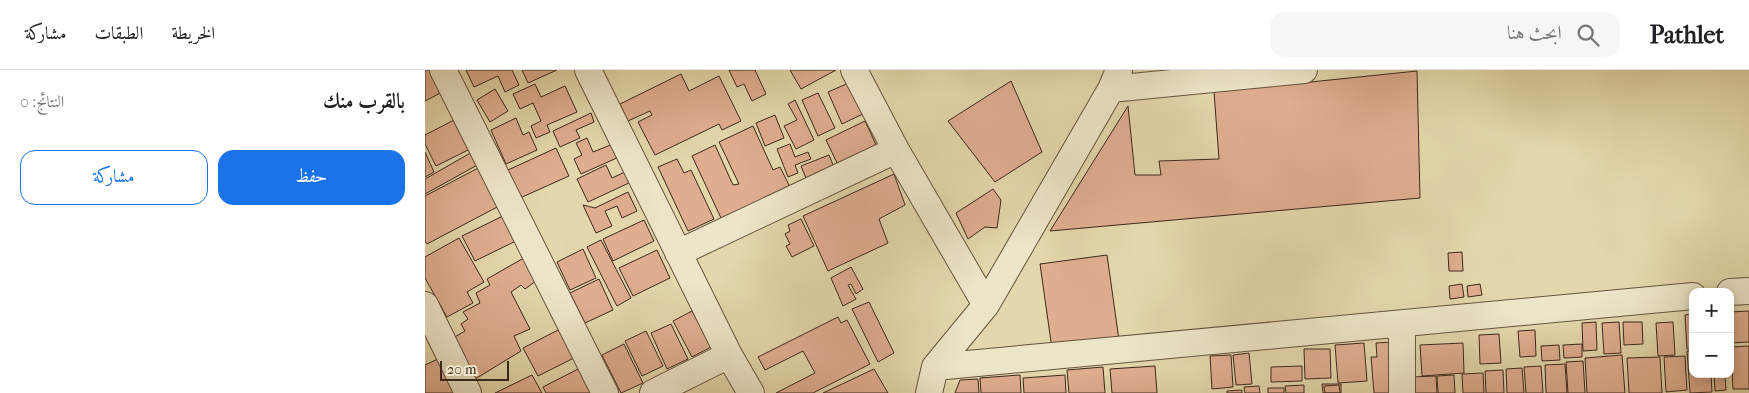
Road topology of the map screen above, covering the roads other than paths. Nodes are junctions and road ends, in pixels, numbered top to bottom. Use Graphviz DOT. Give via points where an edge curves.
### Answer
graph roads {
  1 [pos="443,70"];
  2 [pos="588,70"];
  3 [pos="854,70"];
  4 [pos="1304,70"];
  5 [pos="1115,80"];
  6 [pos="896,150"];
  7 [pos="678,253"];
  8 [pos="1749,291"];
  9 [pos="1734,292"];
  10 [pos="1689,296"];
  11 [pos="425,305"];
  12 [pos="986,305"];
  13 [pos="1402,325"];
  14 [pos="431,334"];
  15 [pos="729,355"];
  16 [pos="935,367"];
  17 [pos="468,393"];
  18 [pos="605,393"];
  19 [pos="653,393"];
  20 [pos="751,393"];
  21 [pos="929,393"];
  22 [pos="1402,393"];
  1 -- 18 [label="street"];
  2 -- 7 [label="street"];
  3 -- 6 [label="street"];
  4 -- 5 [label="street"];
  5 -- 12 [label="street"];
  6 -- 7 [label="street"];
  6 -- 12 [label="street"];
  7 -- 15 [label="street"];
  8 -- 9 [label="street"];
  10 -- 13 [label="street"];
  11 -- 14 [label="street"];
  12 -- 16 [label="street"];
  13 -- 16 [label="street"];
  13 -- 22 [label="street"];
  14 -- 17 [label="street"];
  15 -- 19 [label="street"];
  15 -- 20 [label="street"];
  16 -- 21 [label="street"];
}
